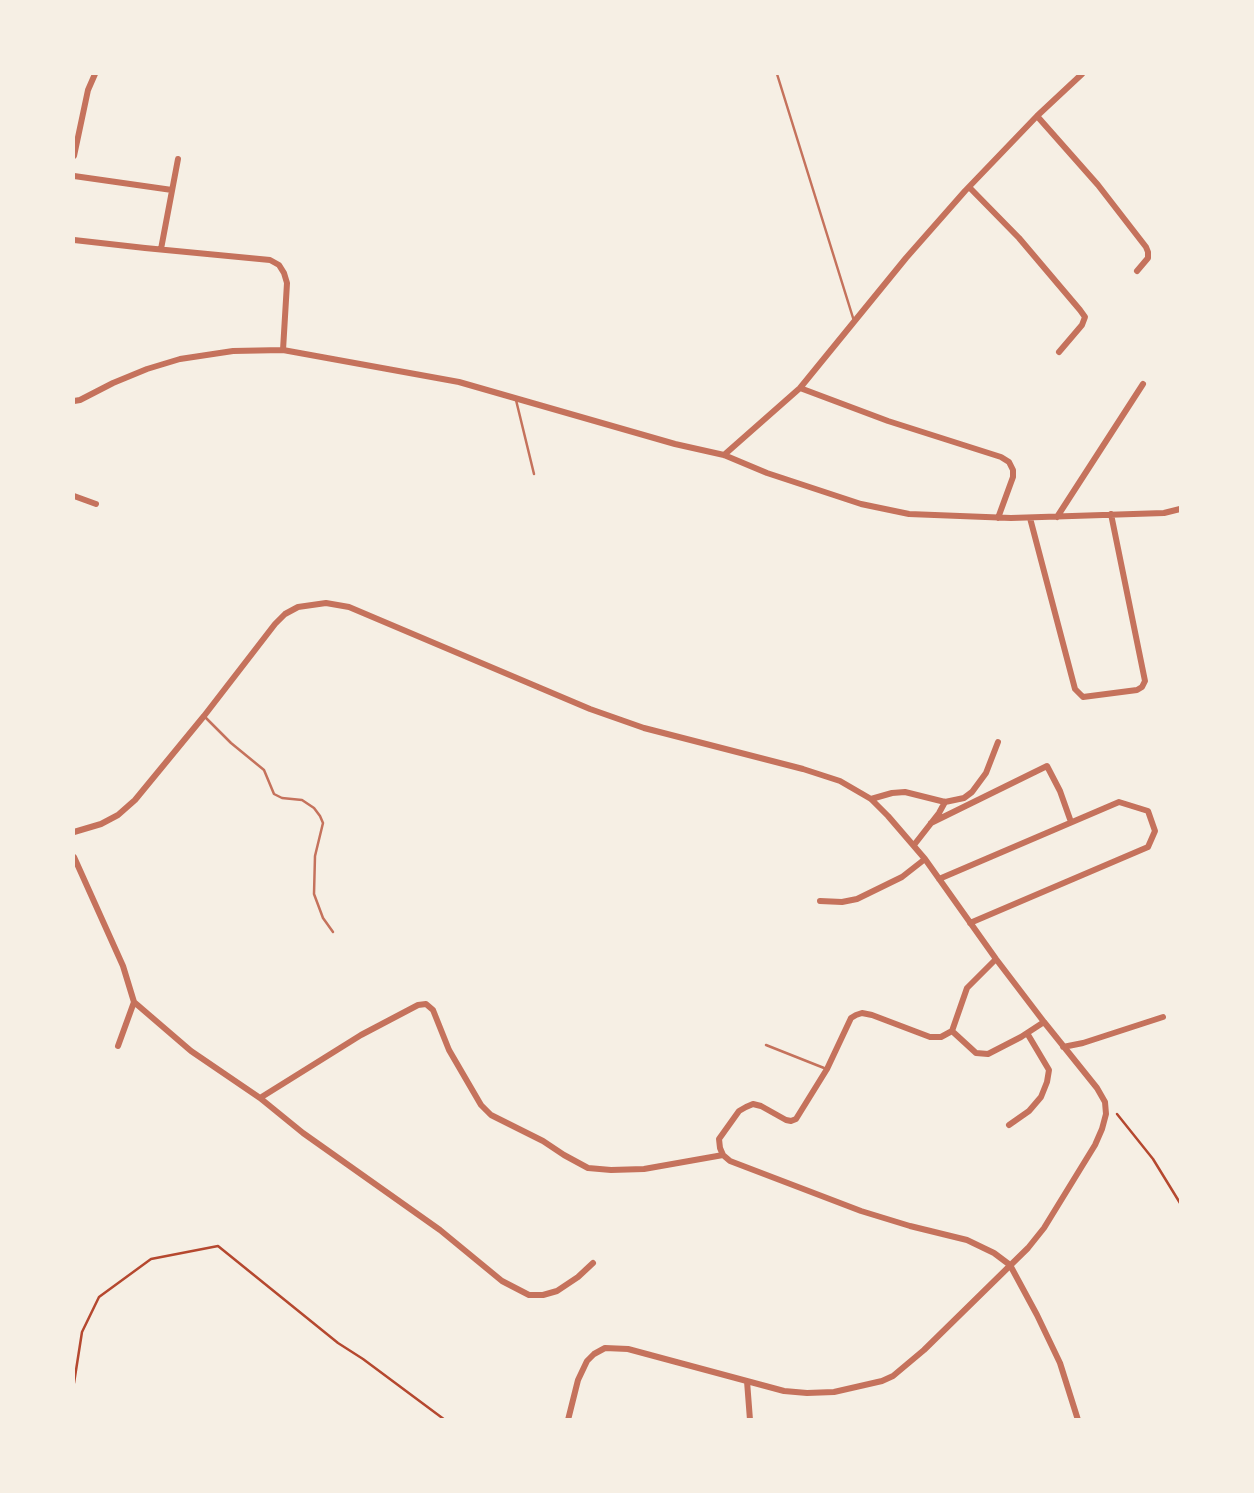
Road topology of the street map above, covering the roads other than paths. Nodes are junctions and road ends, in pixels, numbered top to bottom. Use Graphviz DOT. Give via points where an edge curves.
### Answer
graph roads {
  1 [pos="95,74"];
  2 [pos="777,74"];
  3 [pos="1082,74"];
  4 [pos="1037,116"];
  5 [pos="74,156"];
  6 [pos="178,159"];
  7 [pos="74,176"];
  8 [pos="969,187"];
  9 [pos="172,190"];
  10 [pos="74,240"];
  11 [pos="161,249"];
  12 [pos="1137,271"];
  13 [pos="855,323"];
  14 [pos="283,350"];
  15 [pos="1059,352"];
  16 [pos="1143,384"];
  17 [pos="800,388"];
  18 [pos="516,400"];
  19 [pos="76,401"];
  20 [pos="724,455"];
  21 [pos="534,474"];
  22 [pos="74,496"];
  23 [pos="96,504"];
  24 [pos="1181,509"];
  25 [pos="1111,514"];
  26 [pos="1057,517"];
  27 [pos="998,518"];
  28 [pos="1030,518"];
  29 [pos="204,716"];
  30 [pos="998,742"];
  31 [pos="871,799"];
  32 [pos="945,802"];
  33 [pos="1071,822"];
  34 [pos="931,823"];
  35 [pos="74,832"];
  36 [pos="914,845"];
  37 [pos="74,857"];
  38 [pos="925,859"];
  39 [pos="939,879"];
  40 [pos="821,901"];
  41 [pos="970,923"];
  42 [pos="333,932"];
  43 [pos="996,959"];
  44 [pos="134,1002"];
  45 [pos="1163,1017"];
  46 [pos="1044,1022"];
  47 [pos="952,1031"];
  48 [pos="1027,1033"];
  49 [pos="766,1045"];
  50 [pos="118,1046"];
  51 [pos="1063,1047"];
  52 [pos="827,1069"];
  53 [pos="260,1098"];
  54 [pos="1009,1125"];
  55 [pos="723,1155"];
  56 [pos="593,1263"];
  57 [pos="1010,1265"];
  58 [pos="747,1381"];
  59 [pos="568,1419"];
  60 [pos="750,1419"];
  61 [pos="1078,1419"];
  1 -- 5 [label="street"];
  2 -- 13 [label="lane"];
  3 -- 4 [label="street"];
  4 -- 8 [label="street"];
  4 -- 12 [label="street" via="1146,247 1148,258"];
  6 -- 9 [label="street"];
  7 -- 9 [label="street"];
  8 -- 13 [label="street"];
  8 -- 15 [label="street" via="1085,317"];
  9 -- 11 [label="street"];
  10 -- 11 [label="street"];
  11 -- 14 [label="street" via="270,260 279,265 287,283"];
  13 -- 17 [label="street"];
  14 -- 18 [label="street" via="459,382"];
  14 -- 19 [label="street" via="180,359"];
  16 -- 26 [label="street"];
  17 -- 20 [label="street"];
  17 -- 27 [label="street" via="1001,457 1009,463 1013,477"];
  18 -- 20 [label="street"];
  18 -- 21 [label="lane"];
  20 -- 27 [label="street" via="861,504 909,514"];
  22 -- 23 [label="street"];
  24 -- 25 [label="street"];
  25 -- 26 [label="street"];
  25 -- 28 [label="street" via="1144,681 1137,690 1083,697 1074,690"];
  26 -- 28 [label="street"];
  27 -- 28 [label="street"];
  29 -- 31 [label="street" via="285,614 298,607 337,603 590,709 644,728 803,769 840,781"];
  29 -- 35 [label="street" via="135,800 118,815"];
  29 -- 42 [label="lane" via="264,770 274,794 302,800 320,816 323,823 315,856 314,894"];
  30 -- 32 [label="street" via="972,792"];
  31 -- 32 [label="street" via="905,792"];
  31 -- 36 [label="street"];
  32 -- 34 [label="street"];
  33 -- 34 [label="street" via="1047,766"];
  33 -- 39 [label="street"];
  33 -- 41 [label="street" via="1119,802 1148,811 1155,831 1149,847"];
  34 -- 36 [label="street"];
  36 -- 38 [label="street"];
  37 -- 44 [label="street" via="123,966"];
  38 -- 39 [label="street"];
  38 -- 40 [label="street" via="902,877 857,899"];
  39 -- 41 [label="street"];
  41 -- 43 [label="street"];
  43 -- 46 [label="street"];
  43 -- 47 [label="street" via="967,988"];
  44 -- 50 [label="street"];
  44 -- 53 [label="street" via="191,1051"];
  45 -- 51 [label="street"];
  46 -- 48 [label="street"];
  46 -- 51 [label="street"];
  47 -- 48 [label="street" via="976,1053 988,1054"];
  47 -- 52 [label="street" via="930,1037 862,1013 851,1018"];
  48 -- 54 [label="street" via="1049,1070 1047,1082 1029,1111"];
  49 -- 52 [label="lane"];
  51 -- 57 [label="street" via="1097,1088 1106,1114 1089,1156 1044,1228"];
  52 -- 55 [label="street" via="792,1121 753,1104 738,1111 719,1139"];
  53 -- 55 [label="street" via="361,1035 426,1004 481,1105 491,1115 588,1168 644,1169"];
  53 -- 56 [label="street" via="520,1291 543,1295 557,1291"];
  55 -- 57 [label="street" via="862,1210 967,1240"];
  57 -- 58 [label="street" via="893,1377 857,1388 807,1394"];
  57 -- 61 [label="street" via="1060,1363"];
  58 -- 59 [label="street" via="628,1349 605,1348 587,1361"];
  58 -- 60 [label="street"];
}
